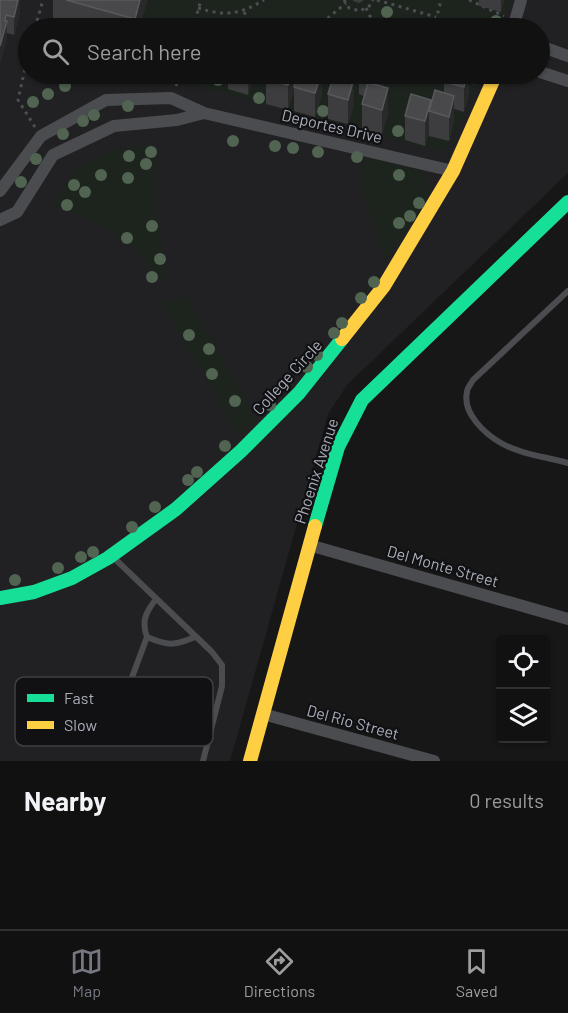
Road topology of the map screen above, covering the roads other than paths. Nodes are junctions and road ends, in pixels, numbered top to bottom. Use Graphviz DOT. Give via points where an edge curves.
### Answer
graph roads {
  1 [pos="521,0"];
  2 [pos="512,18"];
  3 [pos="550,50"];
  4 [pos="568,56"];
  5 [pos="550,75"];
  6 [pos="568,81"];
  7 [pos="492,84"];
  8 [pos="204,113"];
  9 [pos="453,171"];
  10 [pos="0,190"];
  11 [pos="568,202"];
  12 [pos="0,219"];
  13 [pos="568,291"];
  14 [pos="568,463"];
  15 [pos="309,545"];
  16 [pos="111,556"];
  17 [pos="0,598"];
  18 [pos="156,598"];
  19 [pos="568,619"];
  20 [pos="147,637"];
  21 [pos="195,637"];
  22 [pos="132,677"];
  23 [pos="263,714"];
  24 [pos="213,722"];
  25 [pos="207,746"];
  26 [pos="203,761"];
  27 [pos="250,761"];
  28 [pos="434,761"];
  1 -- 2 [label="street"];
  3 -- 4 [label="street"];
  5 -- 6 [label="street"];
  7 -- 9 [label="street, College Circle"];
  8 -- 9 [label="street, Deportes Drive"];
  8 -- 10 [label="street, Deportes Drive" via="171,98 106,100 41,136"];
  8 -- 12 [label="street, Deportes Drive" via="177,120 114,126 53,155 17,212"];
  9 -- 16 [label="street, College Circle" via="384,286 299,393 176,508"];
  11 -- 15 [label="street, Phoenix Avenue" via="362,400 339,442"];
  13 -- 14 [label="lane" via="473,380 466,399 474,418 501,444"];
  15 -- 19 [label="street, Del Monte Street"];
  15 -- 23 [label="street, Phoenix Avenue"];
  16 -- 17 [label="street, College Circle" via="72,578 34,592"];
  16 -- 18 [label="lane"];
  18 -- 20 [label="lane" via="142,624"];
  18 -- 21 [label="lane"];
  20 -- 21 [label="lane" via="164,644 178,644"];
  20 -- 22 [label="lane"];
  21 -- 24 [label="lane" via="222,665 222,686"];
  23 -- 27 [label="street, Phoenix Avenue"];
  23 -- 28 [label="street, Del Rio Street"];
  25 -- 26 [label="lane"];
}
